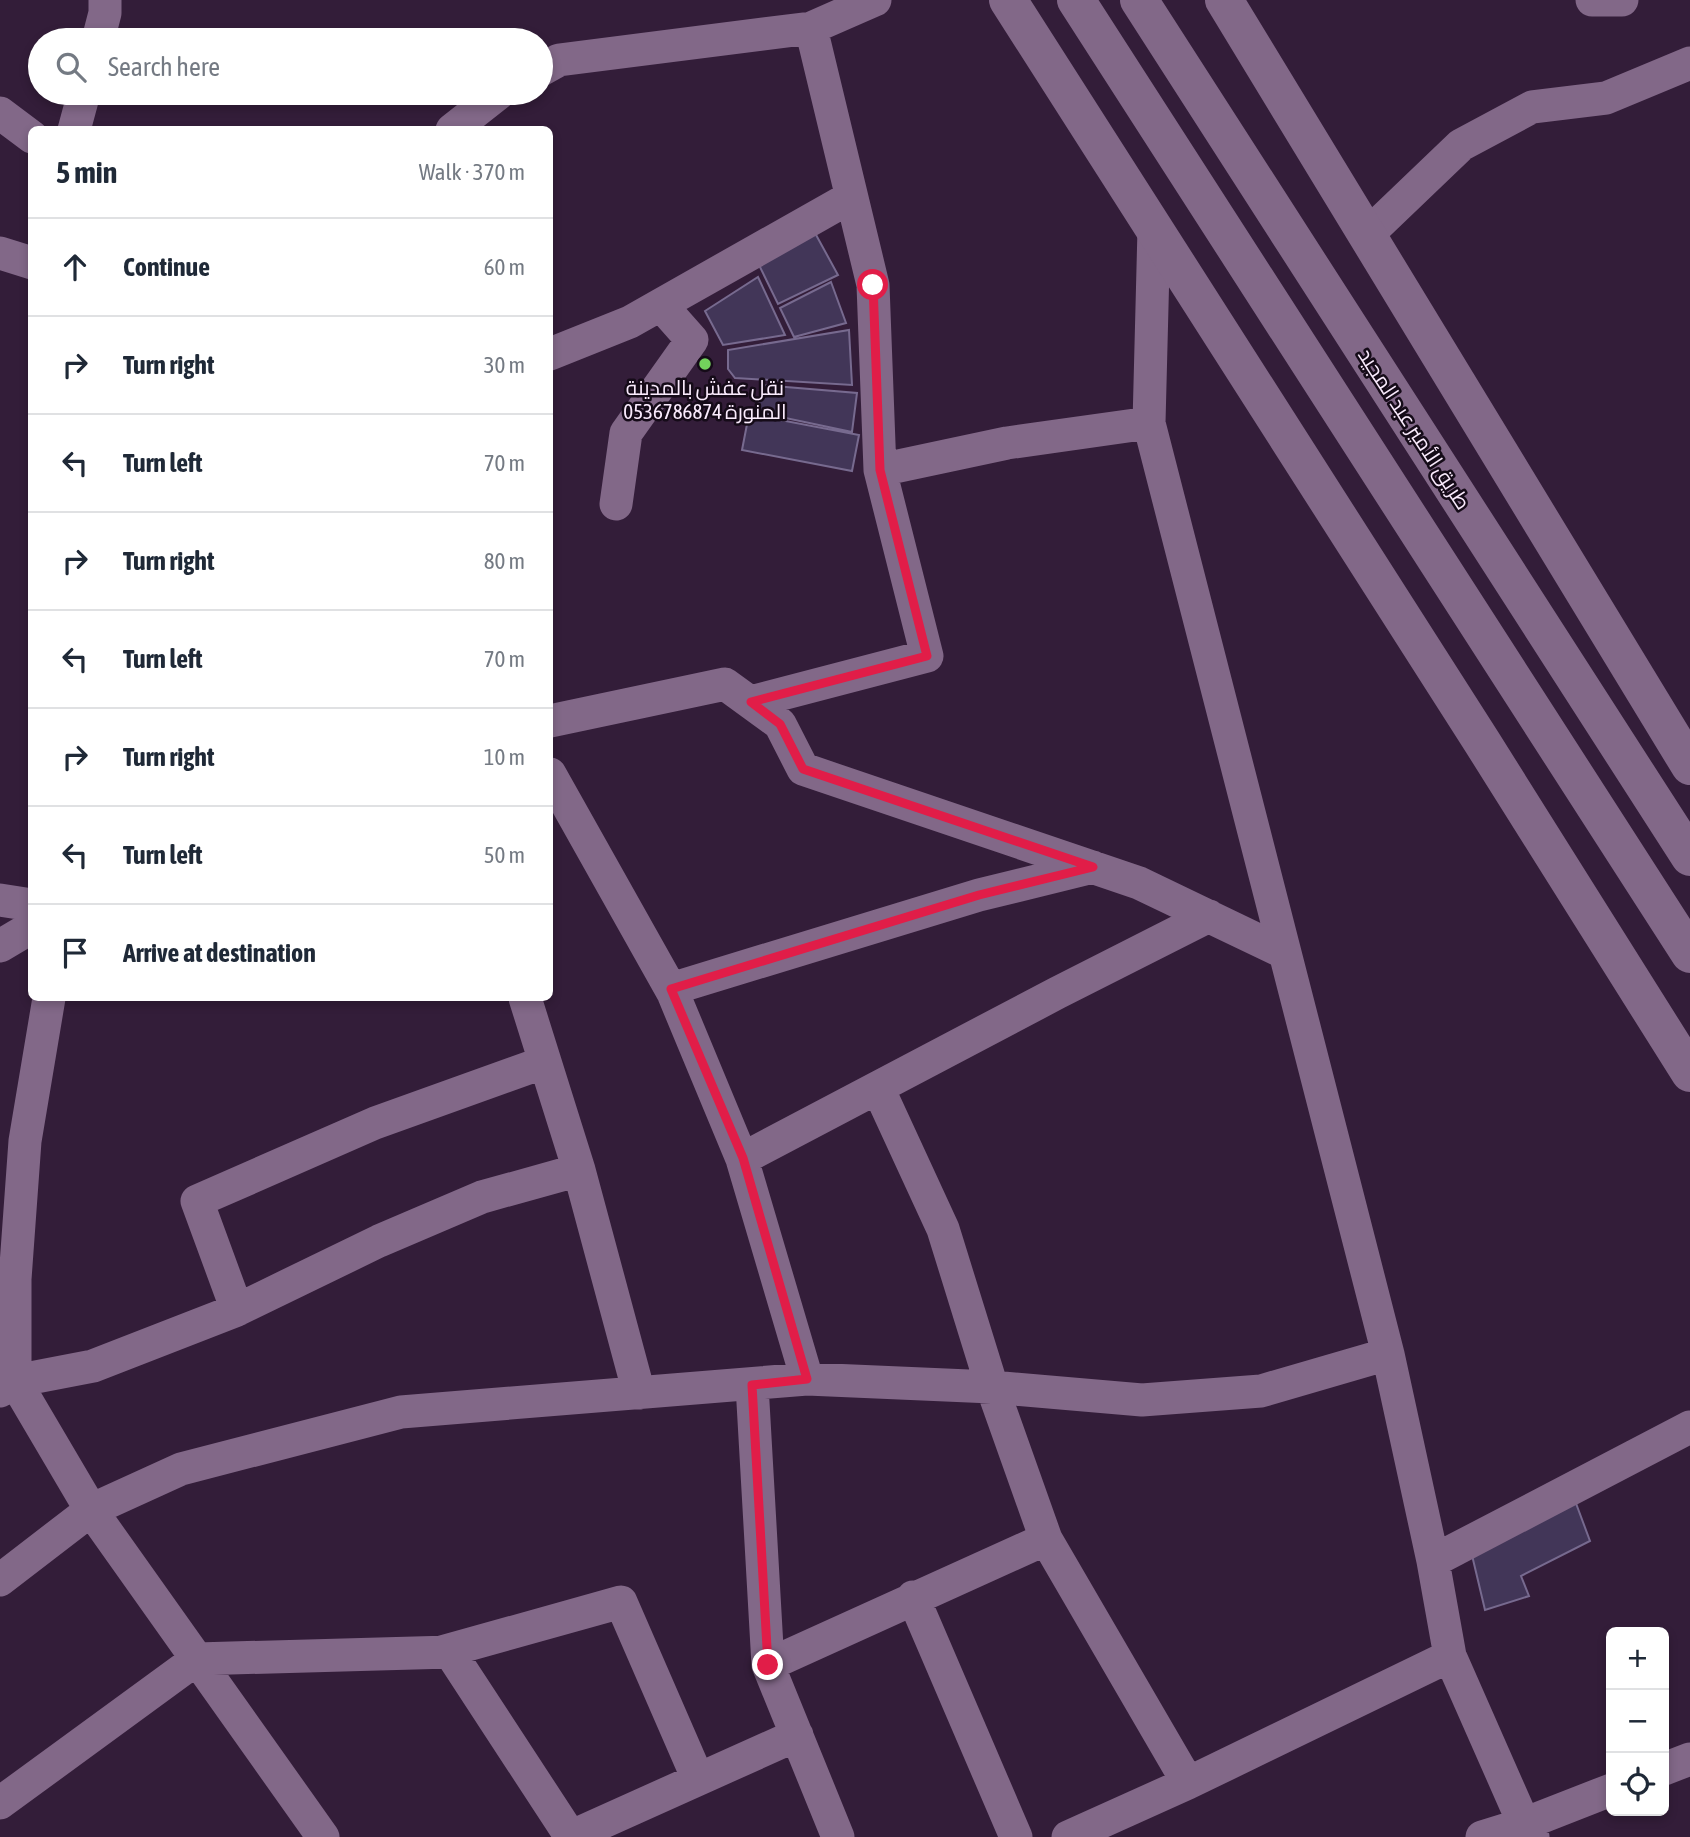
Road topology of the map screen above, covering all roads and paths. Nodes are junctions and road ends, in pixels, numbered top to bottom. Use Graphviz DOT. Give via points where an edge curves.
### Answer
graph roads {
  1 [pos="106,0"];
  2 [pos="875,0"];
  3 [pos="1008,0"];
  4 [pos="1139,0"];
  5 [pos="1592,0"];
  6 [pos="1622,0"];
  7 [pos="1231,2"];
  8 [pos="1081,7"];
  9 [pos="100,28"];
  10 [pos="811,28"];
  11 [pos="553,63"];
  12 [pos="1690,63"];
  13 [pos="81,105"];
  14 [pos="482,105"];
  15 [pos="0,113"];
  16 [pos="75,126"];
  17 [pos="457,126"];
  18 [pos="28,133"];
  19 [pos="851,197"];
  20 [pos="1154,229"];
  21 [pos="1367,235"];
  22 [pos="0,253"];
  23 [pos="28,262"];
  24 [pos="661,305"];
  25 [pos="553,353"];
  26 [pos="1149,423"];
  27 [pos="880,470"];
  28 [pos="616,504"];
  29 [pos="751,702"];
  30 [pos="553,720"];
  31 [pos="1690,766"];
  32 [pos="553,779"];
  33 [pos="1690,858"];
  34 [pos="1093,867"];
  35 [pos="0,900"];
  36 [pos="28,904"];
  37 [pos="1209,916"];
  38 [pos="28,929"];
  39 [pos="0,946"];
  40 [pos="1285,953"];
  41 [pos="1690,954"];
  42 [pos="671,989"];
  43 [pos="48,1001"];
  44 [pos="526,1001"];
  45 [pos="545,1062"];
  46 [pos="1690,1073"];
  47 [pos="878,1088"];
  48 [pos="743,1158"];
  49 [pos="579,1170"];
  50 [pos="237,1310"];
  51 [pos="1388,1354"];
  52 [pos="807,1379"];
  53 [pos="752,1385"];
  54 [pos="8,1386"];
  55 [pos="992,1387"];
  56 [pos="639,1393"];
  57 [pos="1690,1427"];
  58 [pos="91,1510"];
  59 [pos="1046,1539"];
  60 [pos="1433,1561"];
  61 [pos="0,1580"];
  62 [pos="913,1597"];
  63 [pos="442,1652"];
  64 [pos="1450,1656"];
  65 [pos="197,1659"];
  66 [pos="768,1665"];
  67 [pos="797,1735"];
  68 [pos="1690,1759"];
  69 [pos="1669,1767"];
  70 [pos="698,1779"];
  71 [pos="1188,1783"];
  72 [pos="1606,1792"];
  73 [pos="0,1803"];
  74 [pos="1528,1830"];
  75 [pos="323,1837"];
  76 [pos="571,1837"];
  77 [pos="838,1837"];
  78 [pos="1016,1837"];
  79 [pos="1068,1837"];
  80 [pos="1482,1837"];
  1 -- 9 [label="street"];
  2 -- 10 [label="street"];
  3 -- 20 [label="main road"];
  4 -- 33 [label="main road, طريق الأمير عبد المجيد"];
  5 -- 6 [label="street"];
  7 -- 21 [label="main road"];
  8 -- 41 [label="main road"];
  10 -- 11 [label="street"];
  10 -- 19 [label="street"];
  12 -- 21 [label="street" via="1606,98 1532,107 1461,145"];
  13 -- 16 [label="street"];
  14 -- 17 [label="street"];
  15 -- 18 [label="street"];
  19 -- 24 [label="street"];
  19 -- 27 [label="street" via="873,285"];
  20 -- 26 [label="street"];
  20 -- 46 [label="main road"];
  21 -- 31 [label="main road"];
  22 -- 23 [label="street"];
  24 -- 25 [label="street"];
  24 -- 28 [label="street" via="692,340 626,433"];
  26 -- 27 [label="street" via="1007,443"];
  26 -- 40 [label="street"];
  27 -- 29 [label="street" via="927,656"];
  29 -- 30 [label="street" via="725,684"];
  29 -- 34 [label="street" via="780,724 803,769"];
  32 -- 42 [label="street"];
  34 -- 37 [label="street"];
  34 -- 42 [label="street" via="979,895"];
  35 -- 36 [label="street"];
  37 -- 40 [label="street"];
  37 -- 47 [label="street"];
  38 -- 39 [label="street"];
  40 -- 51 [label="street"];
  42 -- 48 [label="street"];
  43 -- 54 [label="street" via="25,1141"];
  44 -- 45 [label="street"];
  45 -- 49 [label="street"];
  45 -- 50 [label="street" via="375,1122 197,1201"];
  47 -- 48 [label="street"];
  47 -- 55 [label="street" via="943,1229"];
  48 -- 52 [label="street"];
  49 -- 50 [label="street" via="482,1197"];
  49 -- 56 [label="street"];
  50 -- 54 [label="street" via="93,1366"];
  51 -- 55 [label="street" via="1261,1391 1142,1401"];
  51 -- 60 [label="street"];
  52 -- 53 [label="street"];
  52 -- 55 [label="street"];
  53 -- 56 [label="street"];
  53 -- 66 [label="street"];
  54 -- 58 [label="street"];
  55 -- 59 [label="street"];
  56 -- 58 [label="street" via="401,1412 181,1469"];
  57 -- 60 [label="street"];
  58 -- 61 [label="street"];
  58 -- 65 [label="street"];
  59 -- 62 [label="street"];
  59 -- 71 [label="street"];
  60 -- 64 [label="street"];
  62 -- 66 [label="street"];
  62 -- 78 [label="street"];
  63 -- 65 [label="street"];
  63 -- 70 [label="street" via="621,1602"];
  63 -- 76 [label="street" via="450,1652"];
  64 -- 71 [label="street"];
  64 -- 74 [label="street"];
  65 -- 73 [label="street"];
  65 -- 75 [label="street"];
  66 -- 67 [label="street"];
  67 -- 70 [label="street"];
  67 -- 77 [label="street"];
  68 -- 69 [label="street"];
  70 -- 76 [label="street"];
  71 -- 79 [label="street"];
  72 -- 74 [label="street"];
  74 -- 80 [label="street"];
}
